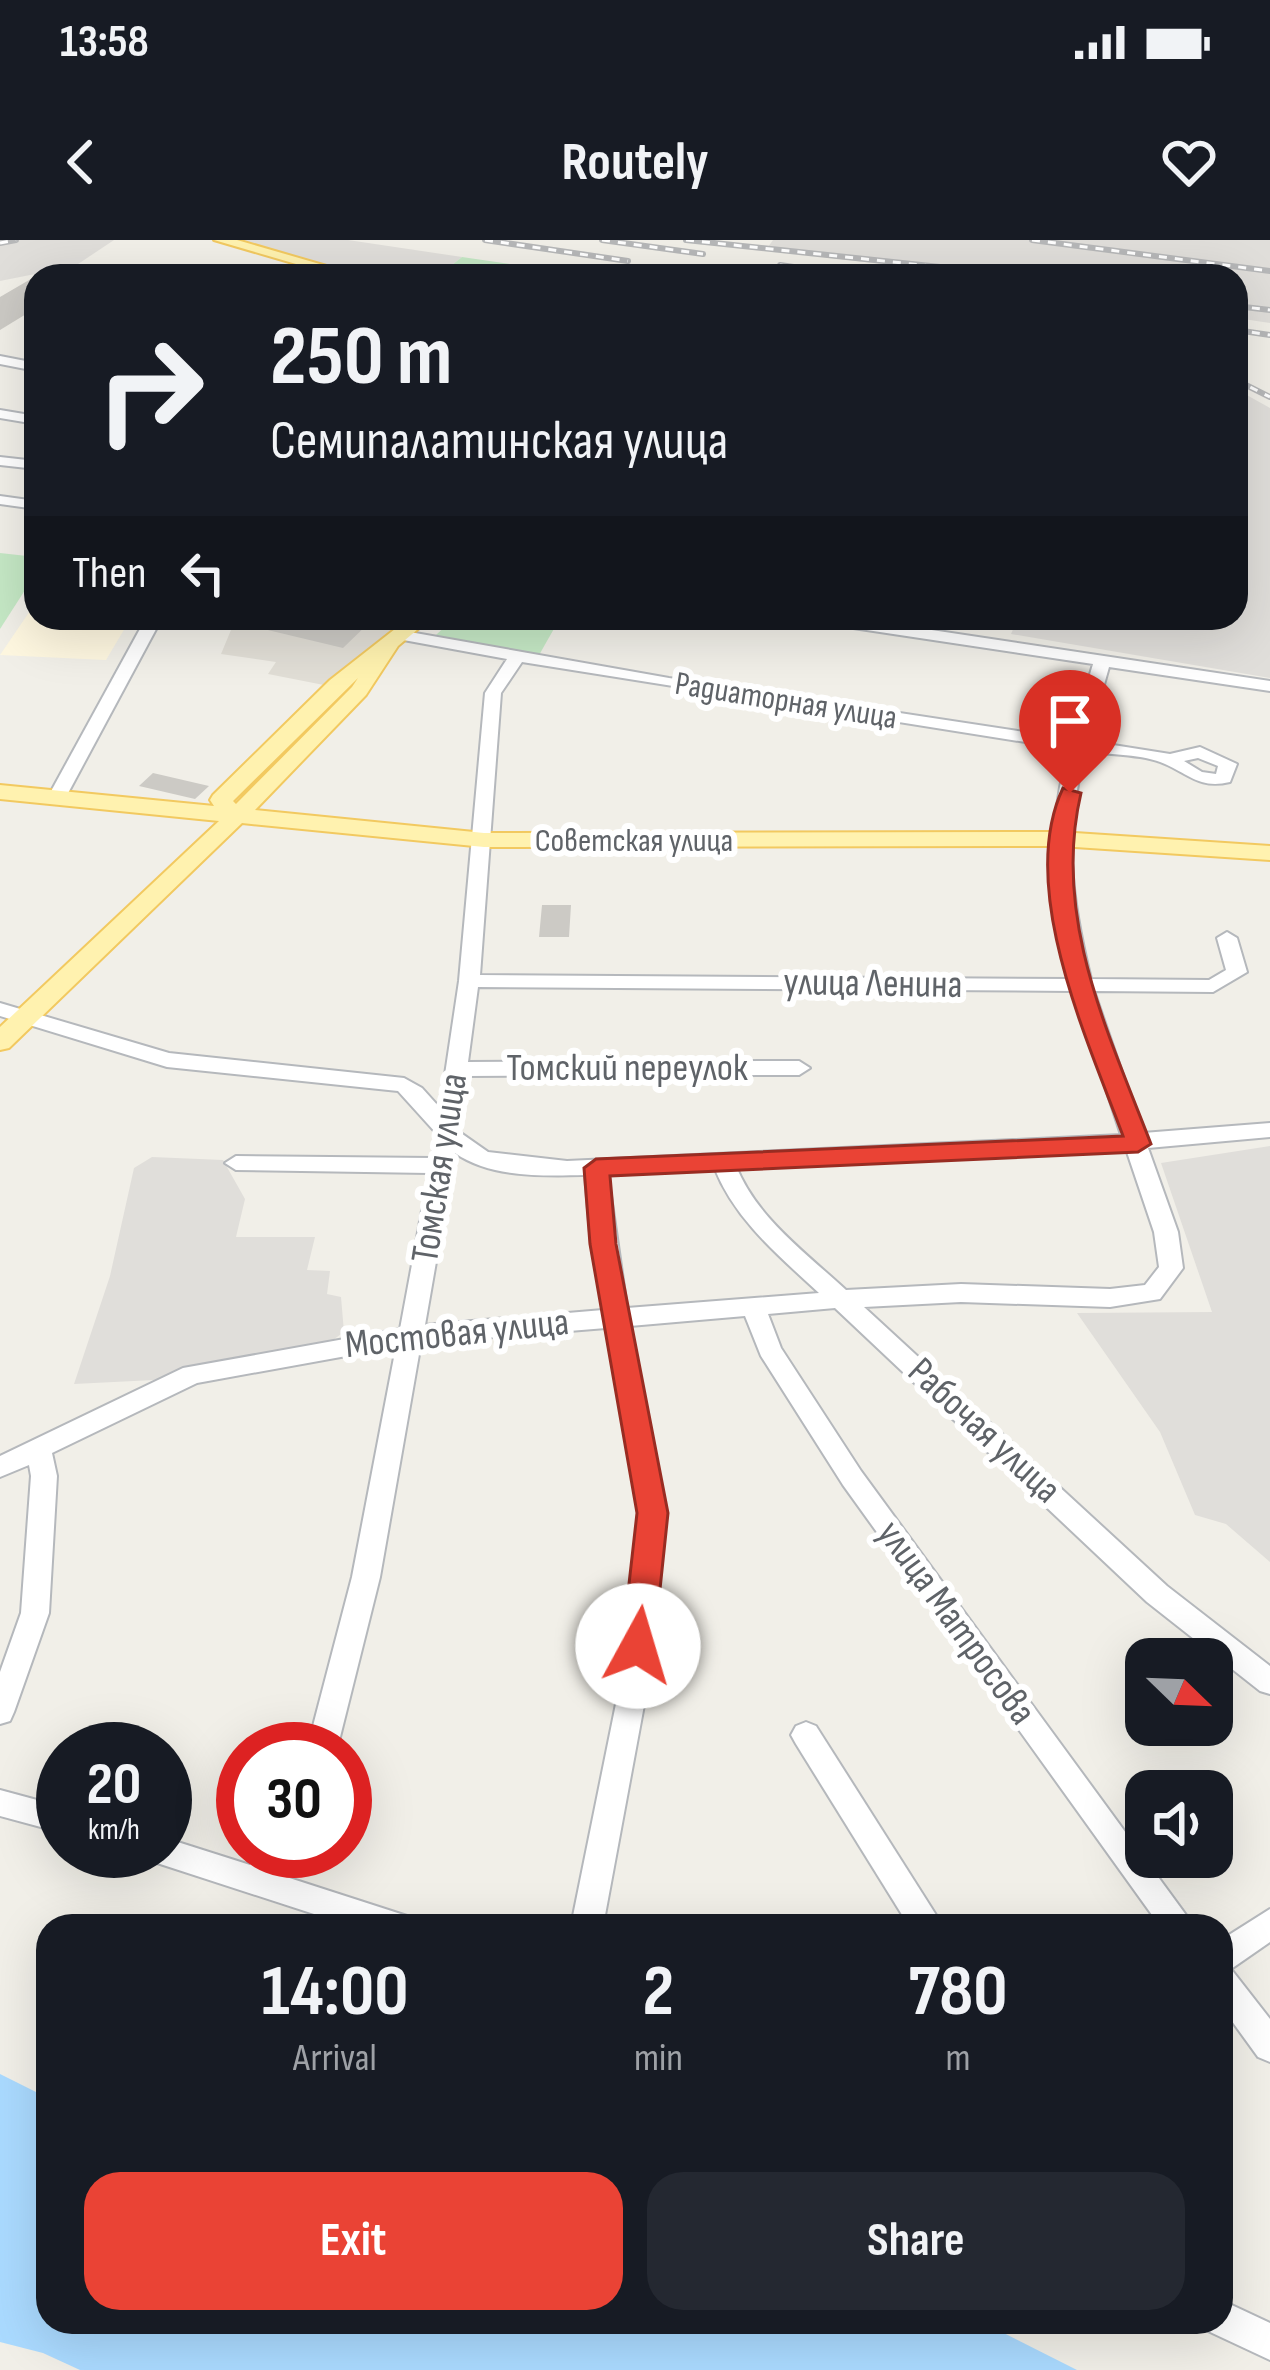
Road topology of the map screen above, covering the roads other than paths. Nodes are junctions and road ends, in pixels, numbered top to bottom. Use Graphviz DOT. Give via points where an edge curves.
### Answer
graph roads {
  1 [pos="221,240"];
  2 [pos="310,264"];
  3 [pos="147,630"];
  4 [pos="408,630"];
  5 [pos="899,630"];
  6 [pos="396,642"];
  7 [pos="516,658"];
  8 [pos="1102,661"];
  9 [pos="1270,686"];
  10 [pos="1081,747"];
  11 [pos="1170,759"];
  12 [pos="0,792"];
  13 [pos="58,795"];
  14 [pos="232,815"];
  15 [pos="1060,838"];
  16 [pos="484,840"];
  17 [pos="1270,853"];
  18 [pos="1227,938"];
  19 [pos="469,980"];
  20 [pos="1078,985"];
  21 [pos="12,1014"];
  22 [pos="0,1042"];
  23 [pos="799,1068"];
  24 [pos="455,1069"];
  25 [pos="445,1129"];
  26 [pos="1270,1130"];
  27 [pos="1138,1144"];
  28 [pos="722,1160"];
  29 [pos="236,1162"];
  30 [pos="442,1166"];
  31 [pos="596,1168"];
  32 [pos="845,1300"];
  33 [pos="754,1308"];
  34 [pos="617,1318"];
  35 [pos="414,1335"];
  36 [pos="39,1450"];
  37 [pos="0,1467"];
  38 [pos="1270,1682"];
  39 [pos="0,1712"];
  40 [pos="329,1722"];
  41 [pos="806,1735"];
  42 [pos="0,1803"];
  43 [pos="36,1813"];
  44 [pos="192,1860"];
  45 [pos="259,1878"];
  46 [pos="258,1881"];
  47 [pos="359,1914"];
  48 [pos="589,1914"];
  49 [pos="918,1914"];
  50 [pos="1169,1914"];
  51 [pos="1270,1924"];
  52 [pos="1233,1950"];
  53 [pos="1233,1996"];
  54 [pos="1270,2046"];
  55 [pos="1233,2324"];
  56 [pos="1270,2342"];
  1 -- 2 [label="main road"];
  3 -- 13 [label="street"];
  4 -- 6 [label="main road"];
  5 -- 8 [label="street"];
  6 -- 7 [label="street, Радиаторная улица"];
  6 -- 14 [label="main road" via="359,691"];
  7 -- 10 [label="street, Радиаторная улица"];
  7 -- 16 [label="street, Томская улица" via="493,694"];
  8 -- 9 [label="street"];
  8 -- 10 [label="street"];
  10 -- 11 [label="street, Радиаторная улица"];
  10 -- 15 [label="street"];
  12 -- 13 [label="main road, Советская улица"];
  13 -- 14 [label="main road, Советская улица"];
  14 -- 16 [label="main road, Советская улица"];
  14 -- 21 [label="main road"];
  15 -- 16 [label="main road, Советская улица"];
  15 -- 17 [label="main road, Советская улица"];
  15 -- 20 [label="street"];
  16 -- 19 [label="street, Томская улица"];
  18 -- 20 [label="street, улица Ленина" via="1238,972 1213,986"];
  19 -- 20 [label="street, улица Ленина"];
  19 -- 24 [label="street, Томская улица"];
  20 -- 27 [label="street"];
  21 -- 22 [label="main road"];
  21 -- 25 [label="street" via="215,1069 404,1085 426,1099"];
  23 -- 24 [label="street, Томский переулок"];
  24 -- 25 [label="street, Томская улица"];
  25 -- 30 [label="street, Томская улица"];
  25 -- 31 [label="street" via="459,1148 484,1159"];
  26 -- 27 [label="street"];
  27 -- 28 [label="street"];
  27 -- 32 [label="street, Мостовая улица" via="1171,1268 1152,1293"];
  28 -- 31 [label="street"];
  28 -- 32 [label="street, Рабочая улица" via="763,1227"];
  29 -- 30 [label="street"];
  30 -- 35 [label="street, Томская улица"];
  31 -- 34 [label="street"];
  32 -- 33 [label="street, Мостовая улица"];
  32 -- 38 [label="street, Рабочая улица" via="1157,1594"];
  33 -- 34 [label="street, Мостовая улица"];
  33 -- 50 [label="street, улица Матросова" via="770,1350 852,1478"];
  34 -- 35 [label="street, Мостовая улица"];
  34 -- 48 [label="street" via="652,1513 633,1690"];
  35 -- 36 [label="street, Мостовая улица" via="192,1375"];
  35 -- 40 [label="street, Томская улица"];
  36 -- 37 [label="street, Мостовая улица"];
  36 -- 39 [label="street" via="34,1613"];
  41 -- 49 [label="street"];
  42 -- 43 [label="street"];
  44 -- 46 [label="street"];
  45 -- 46 [label="street"];
  46 -- 47 [label="street"];
  51 -- 52 [label="street"];
  53 -- 54 [label="street"];
  55 -- 56 [label="street"];
}
